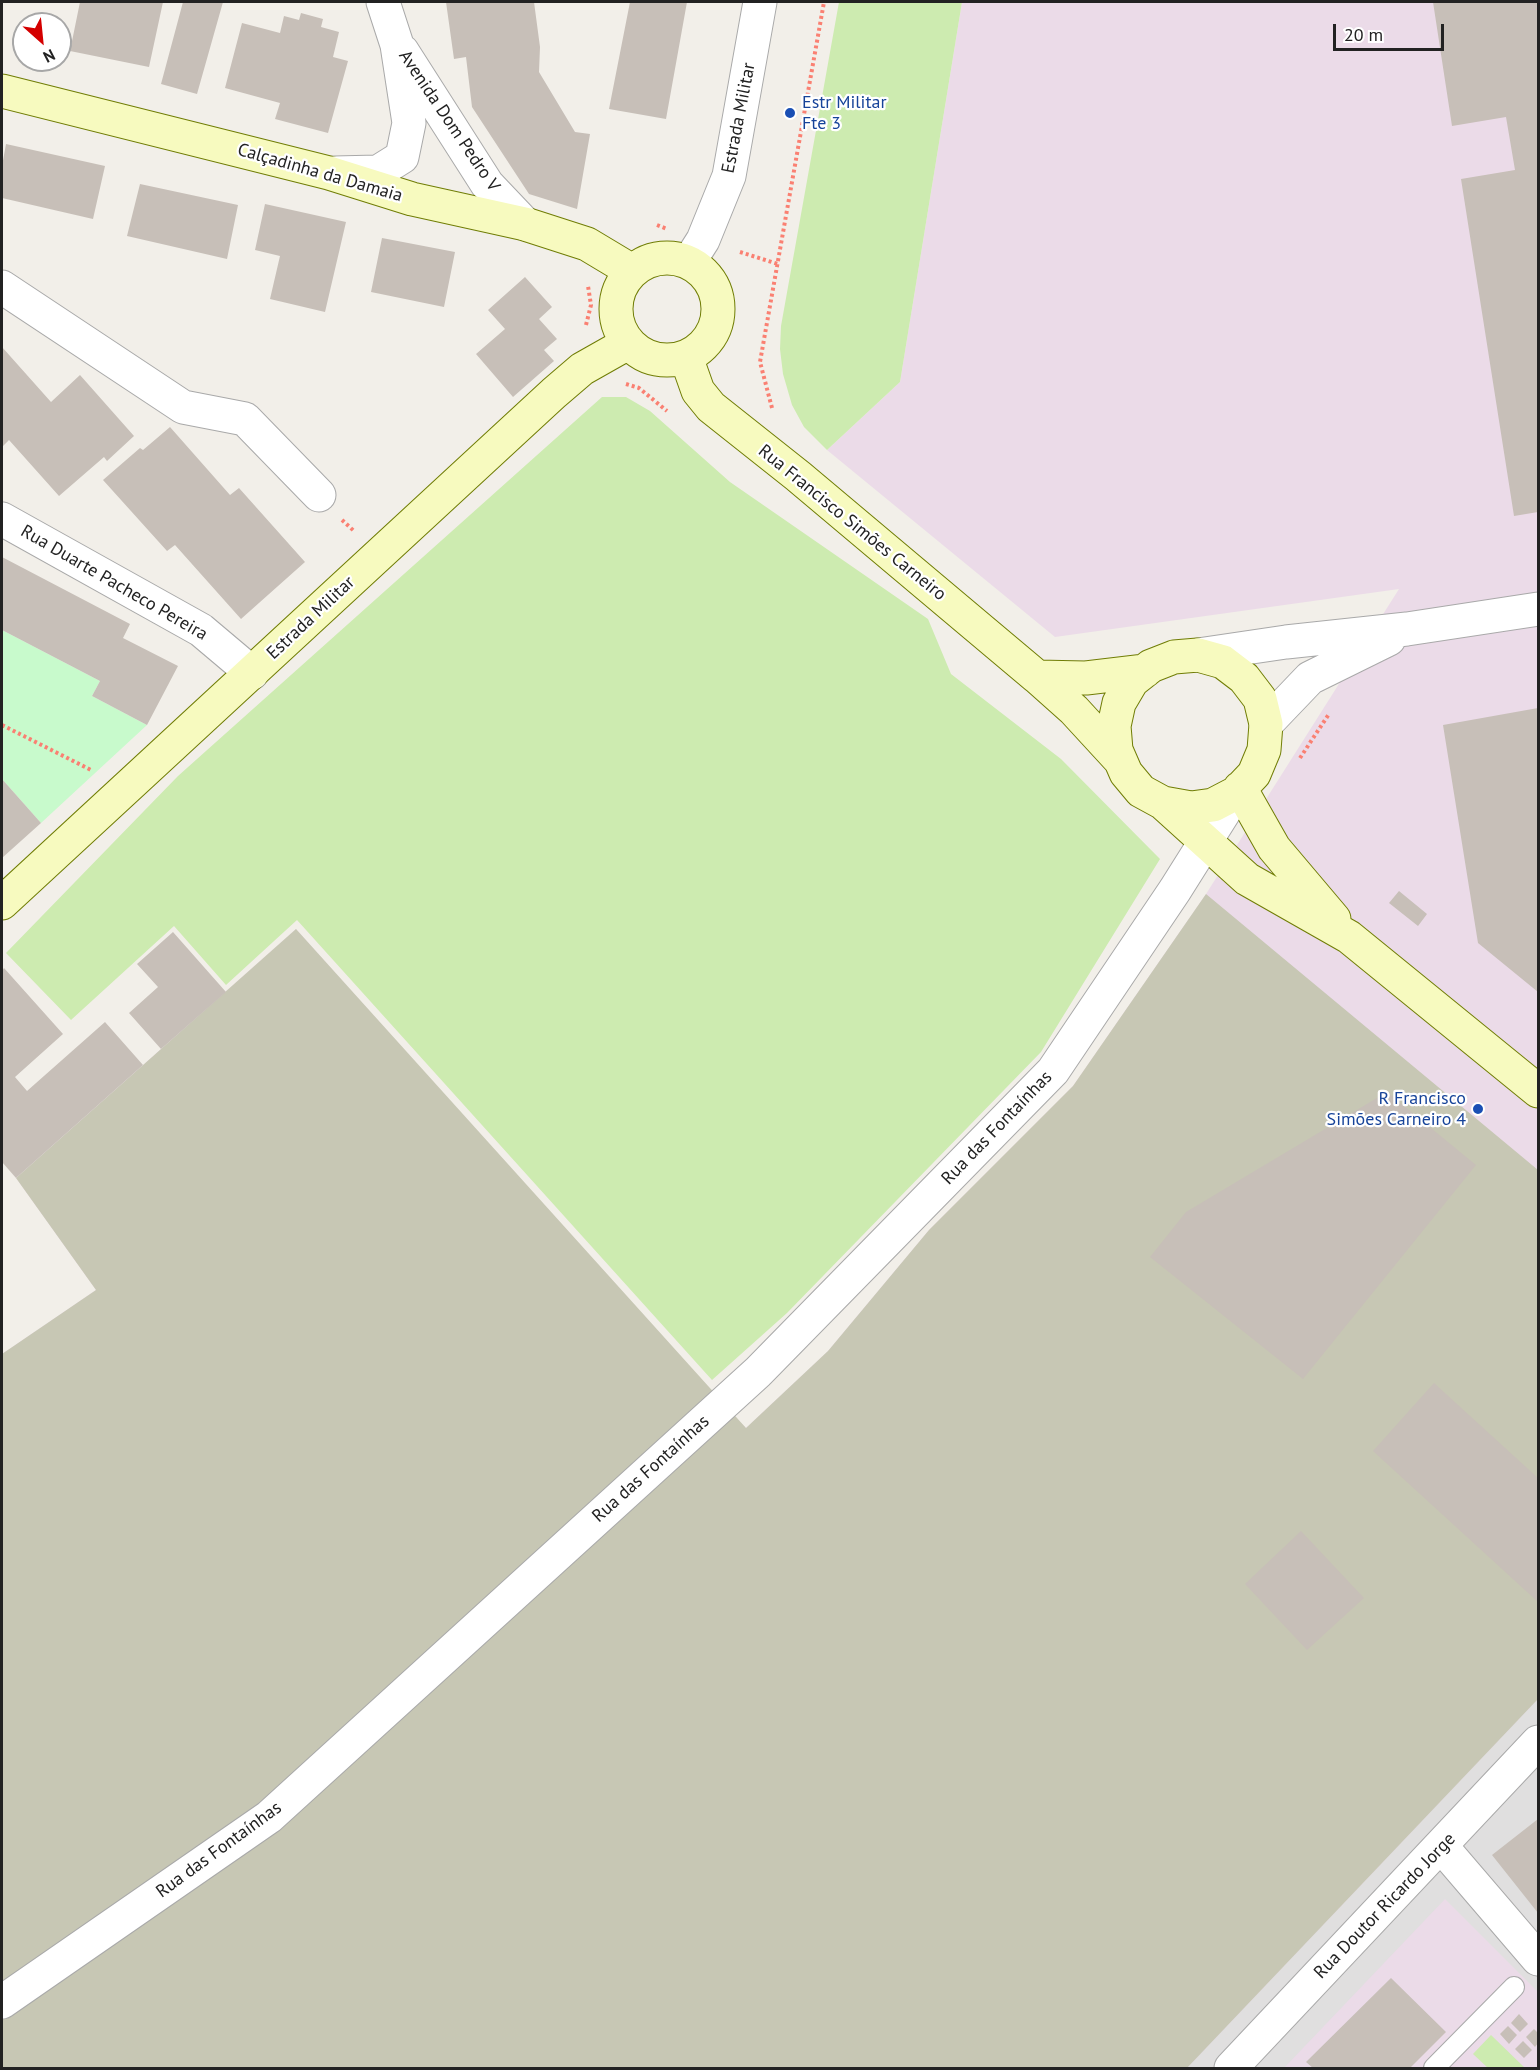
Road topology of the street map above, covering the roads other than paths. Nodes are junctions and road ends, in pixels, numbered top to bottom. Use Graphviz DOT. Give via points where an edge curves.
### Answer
graph roads {
  1 [pos="383,2"];
  2 [pos="760,2"];
  3 [pos="398,45"];
  4 [pos="2,90"];
  5 [pos="329,173"];
  6 [pos="525,224"];
  7 [pos="689,262"];
  8 [pos="632,271"];
  9 [pos="2,287"];
  10 [pos="628,343"];
  11 [pos="686,357"];
  12 [pos="319,495"];
  13 [pos="2,519"];
  14 [pos="1539,609"];
  15 [pos="1407,629"];
  16 [pos="1198,656"];
  17 [pos="1145,671"];
  18 [pos="252,673"];
  19 [pos="1037,677"];
  20 [pos="1266,724"];
  21 [pos="1120,760"];
  22 [pos="1238,790"];
  23 [pos="1163,803"];
  24 [pos="1205,842"];
  25 [pos="2,903"];
  26 [pos="1349,937"];
  27 [pos="1539,1092"];
  28 [pos="1539,1742"];
  29 [pos="1442,1847"];
  30 [pos="1539,1959"];
  31 [pos="1514,1987"];
  32 [pos="2,2001"];
  33 [pos="1239,2066"];
  34 [pos="1434,2068"];
  1 -- 3 [label="street, Avenida Dom Pedro V"];
  2 -- 7 [label="street, Estrada Militar" via="729,176 703,240"];
  3 -- 5 [label="street, Avenida Dom Pedro V" via="409,123 402,157 378,172"];
  3 -- 6 [label="street, Avenida Dom Pedro V" via="487,184"];
  4 -- 5 [label="street, Calçadinha da Damaia"];
  5 -- 6 [label="street, Calçadinha da Damaia" via="412,199"];
  6 -- 8 [label="street, Calçadinha da Damaia" via="587,244"];
  7 -- 8 [label="street" via="659,258"];
  7 -- 11 [label="street" via="711,282 718,311 709,338"];
  8 -- 10 [label="street" via="616,298 615,314"];
  9 -- 12 [label="street" via="183,407 244,419"];
  10 -- 11 [label="street" via="655,359"];
  10 -- 18 [label="street, Estrada Militar" via="575,375"];
  11 -- 19 [label="street, Rua Francisco Simões Carneiro" via="698,391 711,408 766,432 798,476"];
  13 -- 18 [label="street, Rua Duarte Pacheco Pereira" via="201,630"];
  14 -- 15 [label="street"];
  15 -- 16 [label="street"];
  15 -- 20 [label="street" via="1310,678"];
  16 -- 17 [label="street" via="1173,657"];
  16 -- 20 [label="street" via="1223,662 1244,678 1260,699"];
  17 -- 19 [label="street" via="1086,678"];
  17 -- 21 [label="street" via="1132,681 1119,702 1114,726"];
  18 -- 25 [label="street, Estrada Militar"];
  19 -- 21 [label="street, Rua Francisco Simões Carneiro"];
  20 -- 22 [label="street" via="1264,750 1254,774"];
  21 -- 23 [label="street" via="1142,791"];
  22 -- 23 [label="street" via="1213,805 1191,808"];
  22 -- 24 [label="street, Rua das Fontaínhas"];
  22 -- 26 [label="street" via="1274,848"];
  23 -- 24 [label="street"];
  24 -- 26 [label="street" via="1247,879"];
  24 -- 32 [label="street, Rua das Fontaínhas" via="1053,1071 758,1372 269,1817"];
  26 -- 27 [label="street"];
  28 -- 29 [label="street, Rua Doutor Ricardo Jorge"];
  29 -- 30 [label="street"];
  29 -- 33 [label="street, Rua Doutor Ricardo Jorge"];
  31 -- 34 [label="lane"];
}
